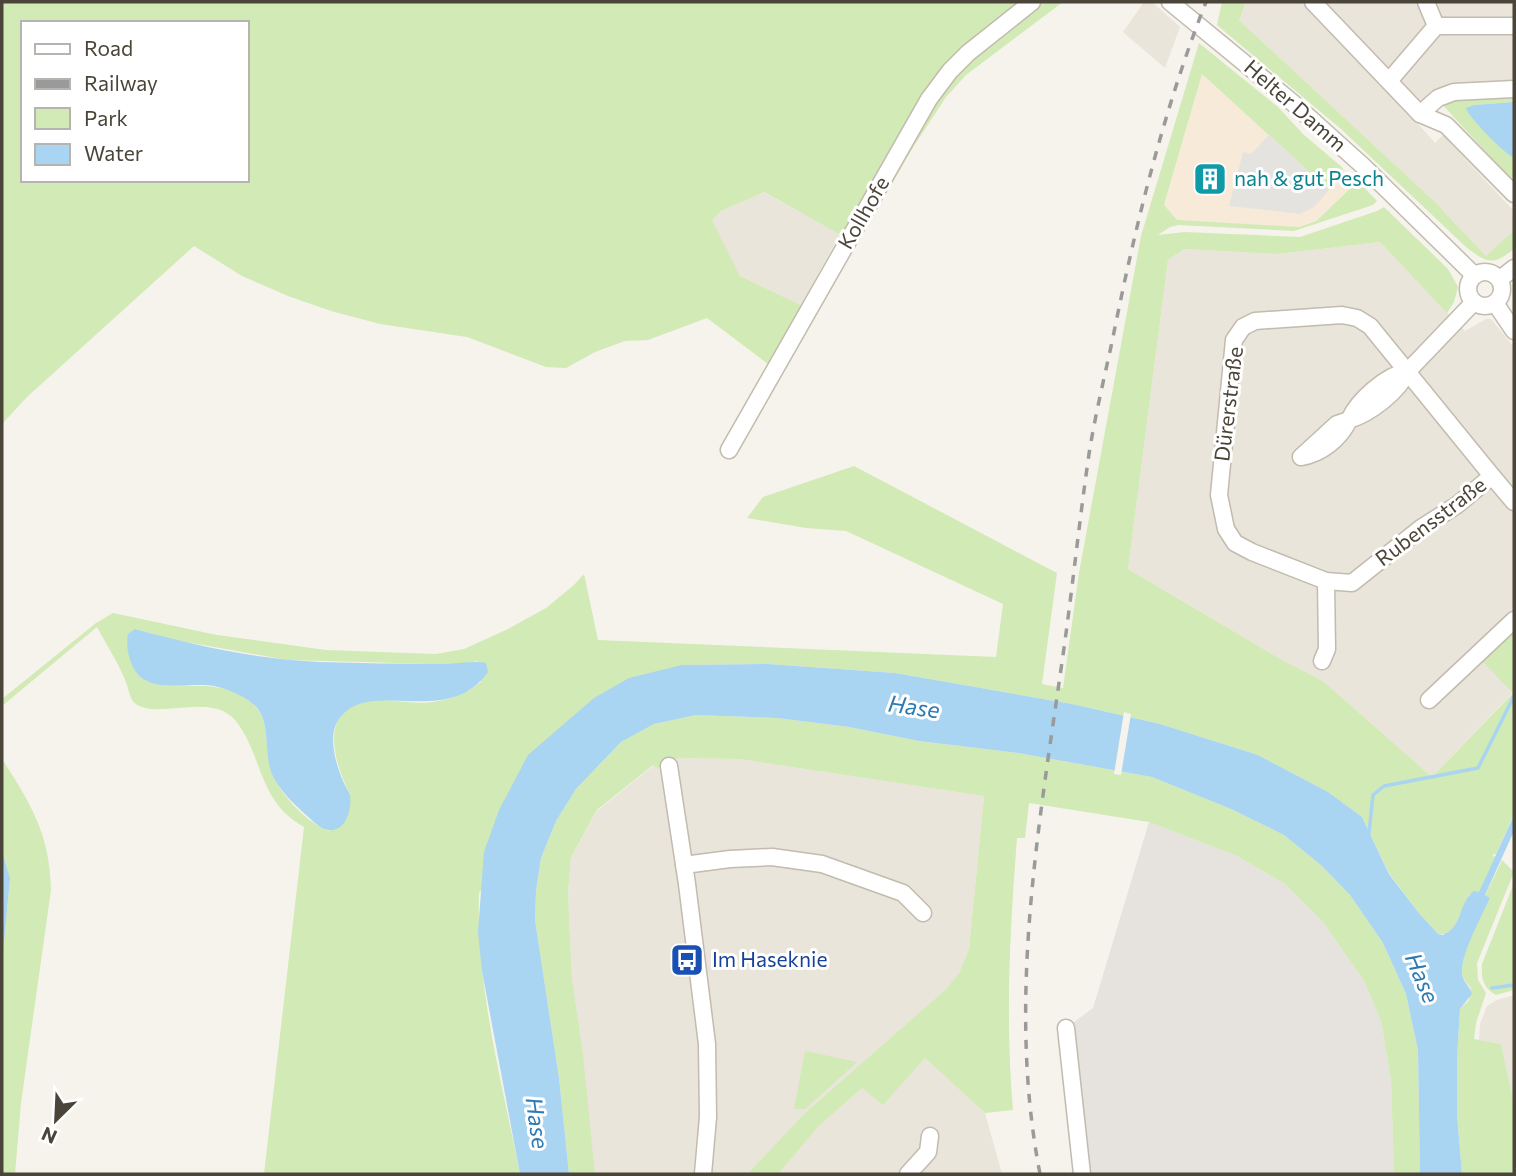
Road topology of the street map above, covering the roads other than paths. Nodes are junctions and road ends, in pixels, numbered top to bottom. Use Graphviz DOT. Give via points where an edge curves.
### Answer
graph roads {
  1 [pos="1032,2"];
  2 [pos="1170,2"];
  3 [pos="1312,2"];
  4 [pos="1426,2"];
  5 [pos="1436,26"];
  6 [pos="1514,26"];
  7 [pos="1389,81"];
  8 [pos="1514,89"];
  9 [pos="1420,114"];
  10 [pos="1513,190"];
  11 [pos="1514,268"];
  12 [pos="1475,275"];
  13 [pos="1500,279"];
  14 [pos="1474,302"];
  15 [pos="1495,303"];
  16 [pos="1514,331"];
  17 [pos="1408,371"];
  18 [pos="1349,420"];
  19 [pos="729,450"];
  20 [pos="1492,476"];
  21 [pos="1514,502"];
  22 [pos="1235,543"];
  23 [pos="1326,581"];
  24 [pos="1514,620"];
  25 [pos="1322,661"];
  26 [pos="1429,700"];
  27 [pos="668,766"];
  28 [pos="684,865"];
  29 [pos="923,913"];
  30 [pos="1066,1028"];
  31 [pos="930,1136"];
  32 [pos="703,1174"];
  33 [pos="908,1174"];
  34 [pos="1082,1174"];
  1 -- 19 [label="street, Kollhofe" via="968,53 929,99"];
  2 -- 12 [label="street, Helter Damm" via="1293,103"];
  3 -- 7 [label="street"];
  4 -- 5 [label="street"];
  5 -- 6 [label="street"];
  5 -- 7 [label="street"];
  7 -- 9 [label="street"];
  8 -- 9 [label="street" via="1454,93 1437,98"];
  9 -- 10 [label="street" via="1446,125"];
  11 -- 13 [label="street"];
  12 -- 13 [label="street" via="1487,272"];
  12 -- 14 [label="street" via="1468,290"];
  13 -- 15 [label="street" via="1502,293"];
  14 -- 15 [label="street"];
  14 -- 17 [label="street"];
  15 -- 16 [label="street"];
  17 -- 18 [label="street" via="1402,383 1363,416"];
  17 -- 20 [label="street, Rubensstraße"];
  17 -- 22 [label="street, Dürerstraße" via="1370,326 1357,318 1255,321 1243,327 1234,340 1219,495 1226,529"];
  20 -- 21 [label="street"];
  20 -- 23 [label="street, Rubensstraße" via="1352,583"];
  22 -- 23 [label="street, Rubensstraße"];
  23 -- 25 [label="street" via="1327,649"];
  24 -- 26 [label="street"];
  27 -- 28 [label="street"];
  28 -- 29 [label="street" via="772,857 822,864 903,893"];
  28 -- 32 [label="street" via="707,1044"];
  30 -- 34 [label="street"];
  31 -- 33 [label="street" via="928,1152"];
}
